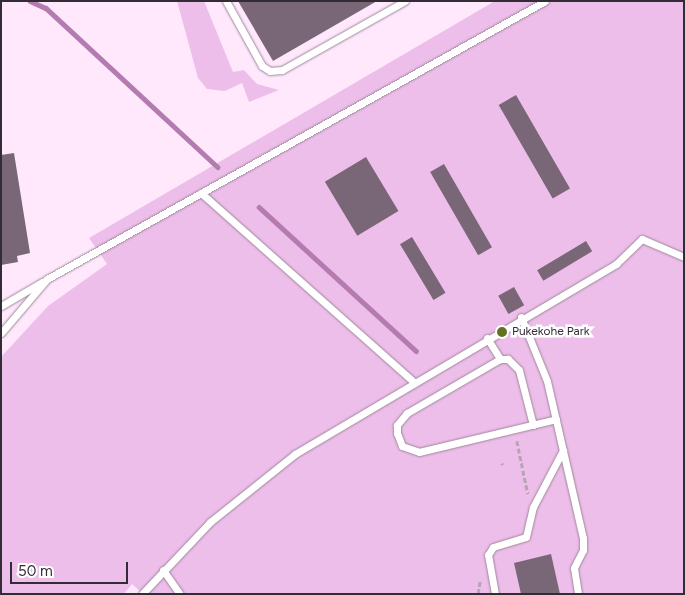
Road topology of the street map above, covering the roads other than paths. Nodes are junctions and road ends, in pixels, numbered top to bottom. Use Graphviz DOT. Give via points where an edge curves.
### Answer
graph roads {
  1 [pos="226,1"];
  2 [pos="405,1"];
  3 [pos="546,1"];
  4 [pos="201,193"];
  5 [pos="684,257"];
  6 [pos="47,279"];
  7 [pos="1,306"];
  8 [pos="521,317"];
  9 [pos="1,333"];
  10 [pos="486,338"];
  11 [pos="500,359"];
  12 [pos="414,382"];
  13 [pos="556,419"];
  14 [pos="533,425"];
  15 [pos="563,450"];
  16 [pos="163,570"];
  17 [pos="142,594"];
  18 [pos="180,594"];
  19 [pos="495,594"];
  20 [pos="578,594"];
  1 -- 2 [label="lane" via="262,66 276,71"];
  3 -- 4 [label="lane"];
  4 -- 6 [label="lane"];
  4 -- 12 [label="lane"];
  5 -- 8 [label="lane" via="642,239 622,260"];
  6 -- 7 [label="lane"];
  6 -- 9 [label="lane"];
  8 -- 10 [label="lane"];
  8 -- 13 [label="lane" via="540,355"];
  10 -- 11 [label="lane"];
  10 -- 12 [label="lane"];
  11 -- 14 [label="lane" via="508,359 518,370"];
  11 -- 14 [label="lane" via="406,413 397,425 398,440 419,452"];
  12 -- 16 [label="lane" via="295,454 210,522"];
  13 -- 14 [label="lane"];
  13 -- 15 [label="lane"];
  15 -- 19 [label="lane" via="521,542 493,548 488,555"];
  15 -- 20 [label="lane" via="583,538 583,550 574,568"];
  16 -- 17 [label="lane"];
  16 -- 18 [label="lane"];
}
